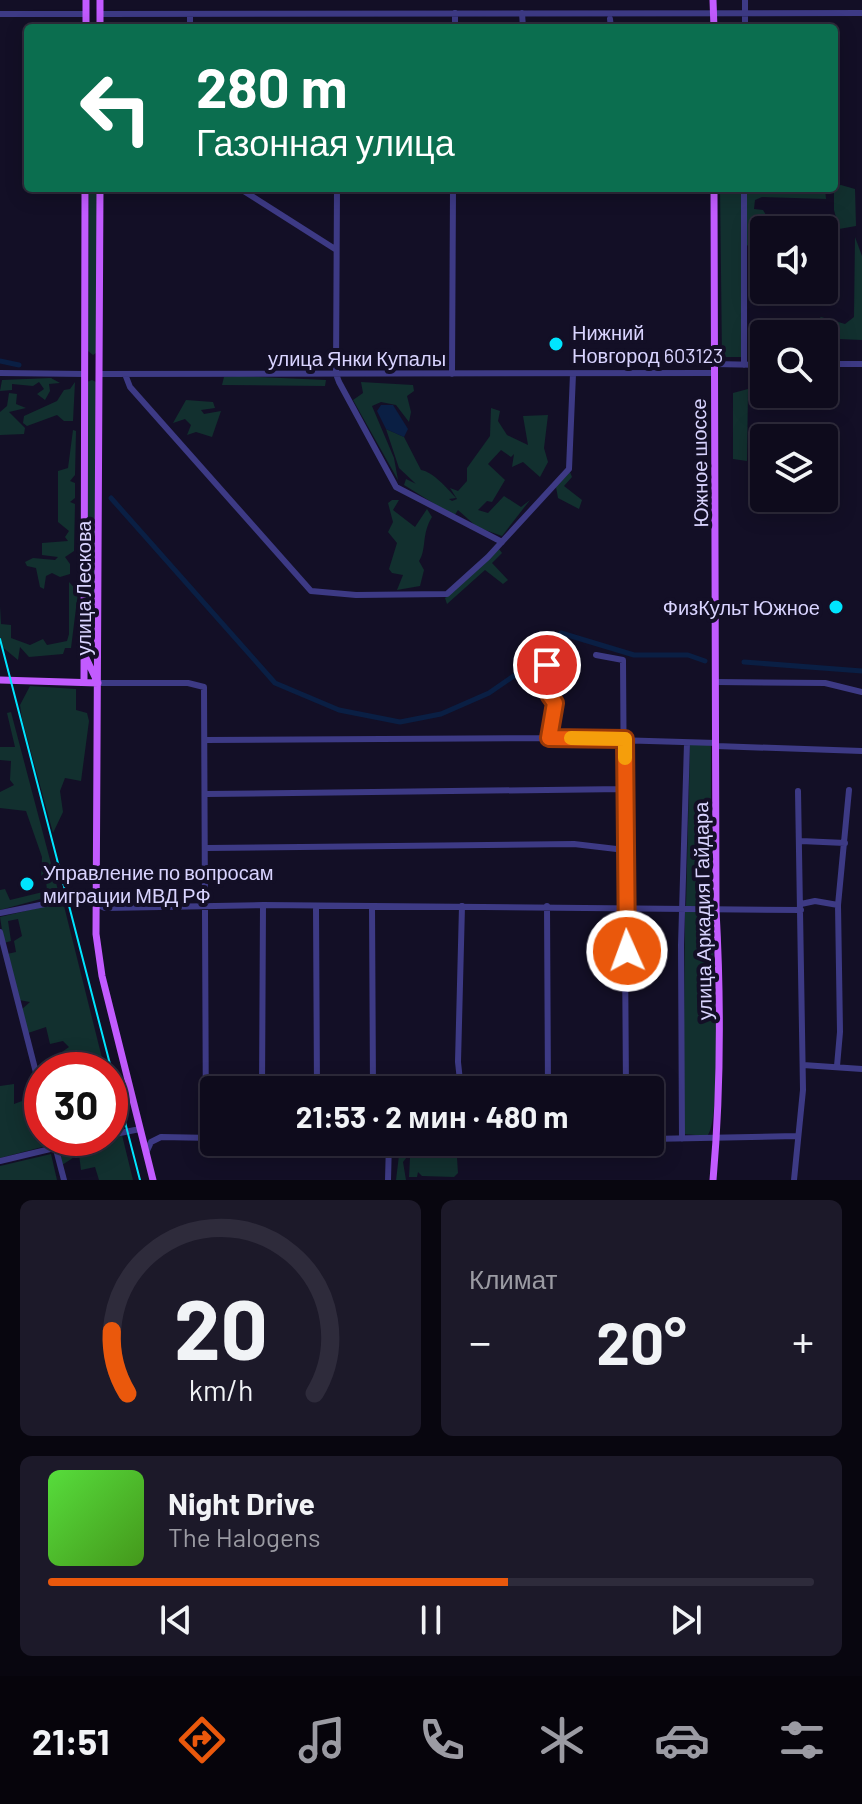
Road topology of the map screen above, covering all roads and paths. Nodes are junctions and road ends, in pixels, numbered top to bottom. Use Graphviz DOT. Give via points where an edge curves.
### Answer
graph roads {
  1 [pos="86,0"];
  2 [pos="100,0"];
  3 [pos="713,0"];
  4 [pos="745,0"];
  5 [pos="714,11"];
  6 [pos="745,12"];
  7 [pos="455,13"];
  8 [pos="522,13"];
  9 [pos="862,13"];
  10 [pos="0,14"];
  11 [pos="86,14"];
  12 [pos="100,14"];
  13 [pos="190,14"];
  14 [pos="610,19"];
  15 [pos="86,24"];
  16 [pos="100,24"];
  17 [pos="190,24"];
  18 [pos="455,24"];
  19 [pos="523,24"];
  20 [pos="611,24"];
  21 [pos="714,24"];
  22 [pos="745,24"];
  23 [pos="85,192"];
  24 [pos="100,192"];
  25 [pos="245,192"];
  26 [pos="337,192"];
  27 [pos="453,192"];
  28 [pos="714,192"];
  29 [pos="744,192"];
  30 [pos="335,249"];
  31 [pos="85,352"];
  32 [pos="100,352"];
  33 [pos="838,364"];
  34 [pos="862,364"];
  35 [pos="744,365"];
  36 [pos="750,365"];
  37 [pos="714,368"];
  38 [pos="0,373"];
  39 [pos="85,374"];
  40 [pos="100,374"];
  41 [pos="125,374"];
  42 [pos="336,374"];
  43 [pos="452,374"];
  44 [pos="573,374"];
  45 [pos="502,542"];
  46 [pos="716,641"];
  47 [pos="99,655"];
  48 [pos="596,655"];
  49 [pos="86,658"];
  50 [pos="543,665"];
  51 [pos="0,680"];
  52 [pos="84,682"];
  53 [pos="716,682"];
  54 [pos="98,683"];
  55 [pos="862,692"];
  56 [pos="549,738"];
  57 [pos="625,739"];
  58 [pos="205,740"];
  59 [pos="687,743"];
  60 [pos="716,745"];
  61 [pos="862,751"];
  62 [pos="624,789"];
  63 [pos="849,790"];
  64 [pos="798,791"];
  65 [pos="206,794"];
  66 [pos="801,841"];
  67 [pos="845,843"];
  68 [pos="207,848"];
  69 [pos="625,850"];
  70 [pos="96,902"];
  71 [pos="263,905"];
  72 [pos="838,905"];
  73 [pos="205,906"];
  74 [pos="316,906"];
  75 [pos="372,906"];
  76 [pos="462,906"];
  77 [pos="547,906"];
  78 [pos="626,906"];
  79 [pos="801,907"];
  80 [pos="682,908"];
  81 [pos="716,910"];
  82 [pos="0,913"];
  83 [pos="0,932"];
  84 [pos="31,1052"];
  85 [pos="803,1065"];
  86 [pos="837,1066"];
  87 [pos="862,1069"];
  88 [pos="209,1076"];
  89 [pos="262,1076"];
  90 [pos="317,1076"];
  91 [pos="373,1076"];
  92 [pos="460,1076"];
  93 [pos="548,1076"];
  94 [pos="626,1076"];
  95 [pos="140,1129"];
  96 [pos="128,1131"];
  97 [pos="797,1136"];
  98 [pos="200,1138"];
  99 [pos="717,1138"];
  100 [pos="664,1139"];
  101 [pos="682,1139"];
  102 [pos="146,1153"];
  103 [pos="24,1155"];
  104 [pos="57,1156"];
  105 [pos="389,1156"];
  106 [pos="0,1161"];
  107 [pos="64,1180"];
  108 [pos="153,1180"];
  109 [pos="388,1180"];
  110 [pos="713,1180"];
  111 [pos="794,1180"];
  1 -- 11 [label="main road"];
  2 -- 12 [label="main road"];
  3 -- 5 [label="main road"];
  4 -- 6 [label="street"];
  5 -- 6 [label="street"];
  5 -- 8 [label="street"];
  5 -- 21 [label="main road"];
  6 -- 9 [label="street"];
  6 -- 22 [label="street"];
  7 -- 8 [label="street"];
  7 -- 13 [label="street"];
  7 -- 18 [label="street"];
  8 -- 19 [label="street"];
  10 -- 11 [label="street"];
  11 -- 12 [label="main road"];
  11 -- 15 [label="main road"];
  12 -- 13 [label="street"];
  12 -- 16 [label="main road"];
  13 -- 17 [label="street"];
  14 -- 20 [label="street"];
  23 -- 31 [label="main road, улица Лескова"];
  24 -- 32 [label="main road, улица Лескова"];
  25 -- 30 [label="street"];
  26 -- 30 [label="street"];
  27 -- 43 [label="street"];
  28 -- 37 [label="main road, Южное шоссе"];
  29 -- 35 [label="street"];
  30 -- 42 [label="street"];
  31 -- 32 [label="main road" via="92,357"];
  31 -- 39 [label="main road, улица Лескова"];
  32 -- 40 [label="main road, улица Лескова"];
  33 -- 34 [label="street"];
  35 -- 36 [label="street, улица Янки Купалы"];
  35 -- 37 [label="street, улица Янки Купалы"];
  37 -- 44 [label="street, улица Янки Купалы"];
  37 -- 46 [label="main road, Южное шоссе"];
  38 -- 39 [label="street, улица Янки Купалы"];
  39 -- 40 [label="main road, улица Янки Купалы"];
  39 -- 49 [label="main road, улица Лескова"];
  40 -- 41 [label="street, улица Янки Купалы"];
  40 -- 47 [label="main road, улица Лескова"];
  41 -- 42 [label="street, улица Янки Купалы"];
  41 -- 45 [label="street" via="130,387 311,591 447,594"];
  42 -- 43 [label="street, улица Янки Купалы"];
  42 -- 45 [label="street" via="396,487"];
  43 -- 44 [label="street, улица Янки Купалы"];
  44 -- 45 [label="street" via="569,469"];
  46 -- 53 [label="main road, улица Аркадия Гайдара"];
  47 -- 49 [label="main road" via="94,663"];
  47 -- 54 [label="main road, улица Лескова"];
  48 -- 57 [label="street" via="623,660"];
  49 -- 52 [label="main road"];
  49 -- 54 [label="main road, улица Лескова"];
  50 -- 56 [label="street" via="549,668 555,703"];
  51 -- 52 [label="main road"];
  52 -- 54 [label="main road"];
  53 -- 55 [label="street" via="825,683"];
  53 -- 60 [label="main road, улица Аркадия Гайдара"];
  54 -- 58 [label="street" via="204,687"];
  54 -- 70 [label="main road"];
  56 -- 57 [label="street"];
  56 -- 58 [label="street"];
  57 -- 59 [label="street"];
  57 -- 62 [label="street"];
  58 -- 65 [label="street"];
  59 -- 60 [label="street"];
  59 -- 80 [label="street"];
  60 -- 61 [label="street"];
  60 -- 81 [label="main road, улица Аркадия Гайдара"];
  62 -- 65 [label="street"];
  62 -- 69 [label="street"];
  63 -- 67 [label="street"];
  64 -- 66 [label="street"];
  65 -- 68 [label="street"];
  66 -- 67 [label="street"];
  66 -- 79 [label="street"];
  67 -- 72 [label="street"];
  68 -- 69 [label="street" via="574,844"];
  68 -- 73 [label="street"];
  69 -- 78 [label="street"];
  70 -- 73 [label="street" via="105,908"];
  70 -- 82 [label="street" via="68,900"];
  70 -- 95 [label="main road" via="102,976"];
  71 -- 73 [label="street"];
  71 -- 74 [label="street"];
  71 -- 89 [label="street"];
  72 -- 79 [label="street" via="815,901"];
  72 -- 86 [label="street"];
  73 -- 88 [label="street"];
  74 -- 75 [label="street"];
  74 -- 90 [label="street"];
  75 -- 76 [label="street"];
  75 -- 91 [label="street"];
  76 -- 77 [label="street"];
  76 -- 92 [label="street"];
  77 -- 78 [label="street"];
  77 -- 93 [label="street"];
  78 -- 80 [label="street"];
  78 -- 94 [label="street"];
  79 -- 81 [label="street"];
  79 -- 85 [label="street"];
  80 -- 81 [label="street"];
  80 -- 101 [label="street"];
  81 -- 99 [label="main road, улица Аркадия Гайдара" via="721,1004"];
  83 -- 84 [label="street"];
  85 -- 86 [label="street"];
  85 -- 97 [label="street"];
  86 -- 87 [label="street"];
  95 -- 96 [label="street"];
  95 -- 102 [label="main road"];
  97 -- 99 [label="street"];
  97 -- 111 [label="street"];
  98 -- 102 [label="street" via="161,1137"];
  99 -- 101 [label="street"];
  99 -- 110 [label="main road, улица Аркадия Гайдара"];
  100 -- 101 [label="street"];
  102 -- 108 [label="main road"];
  103 -- 106 [label="street"];
  104 -- 107 [label="street"];
  105 -- 109 [label="street"];
}
